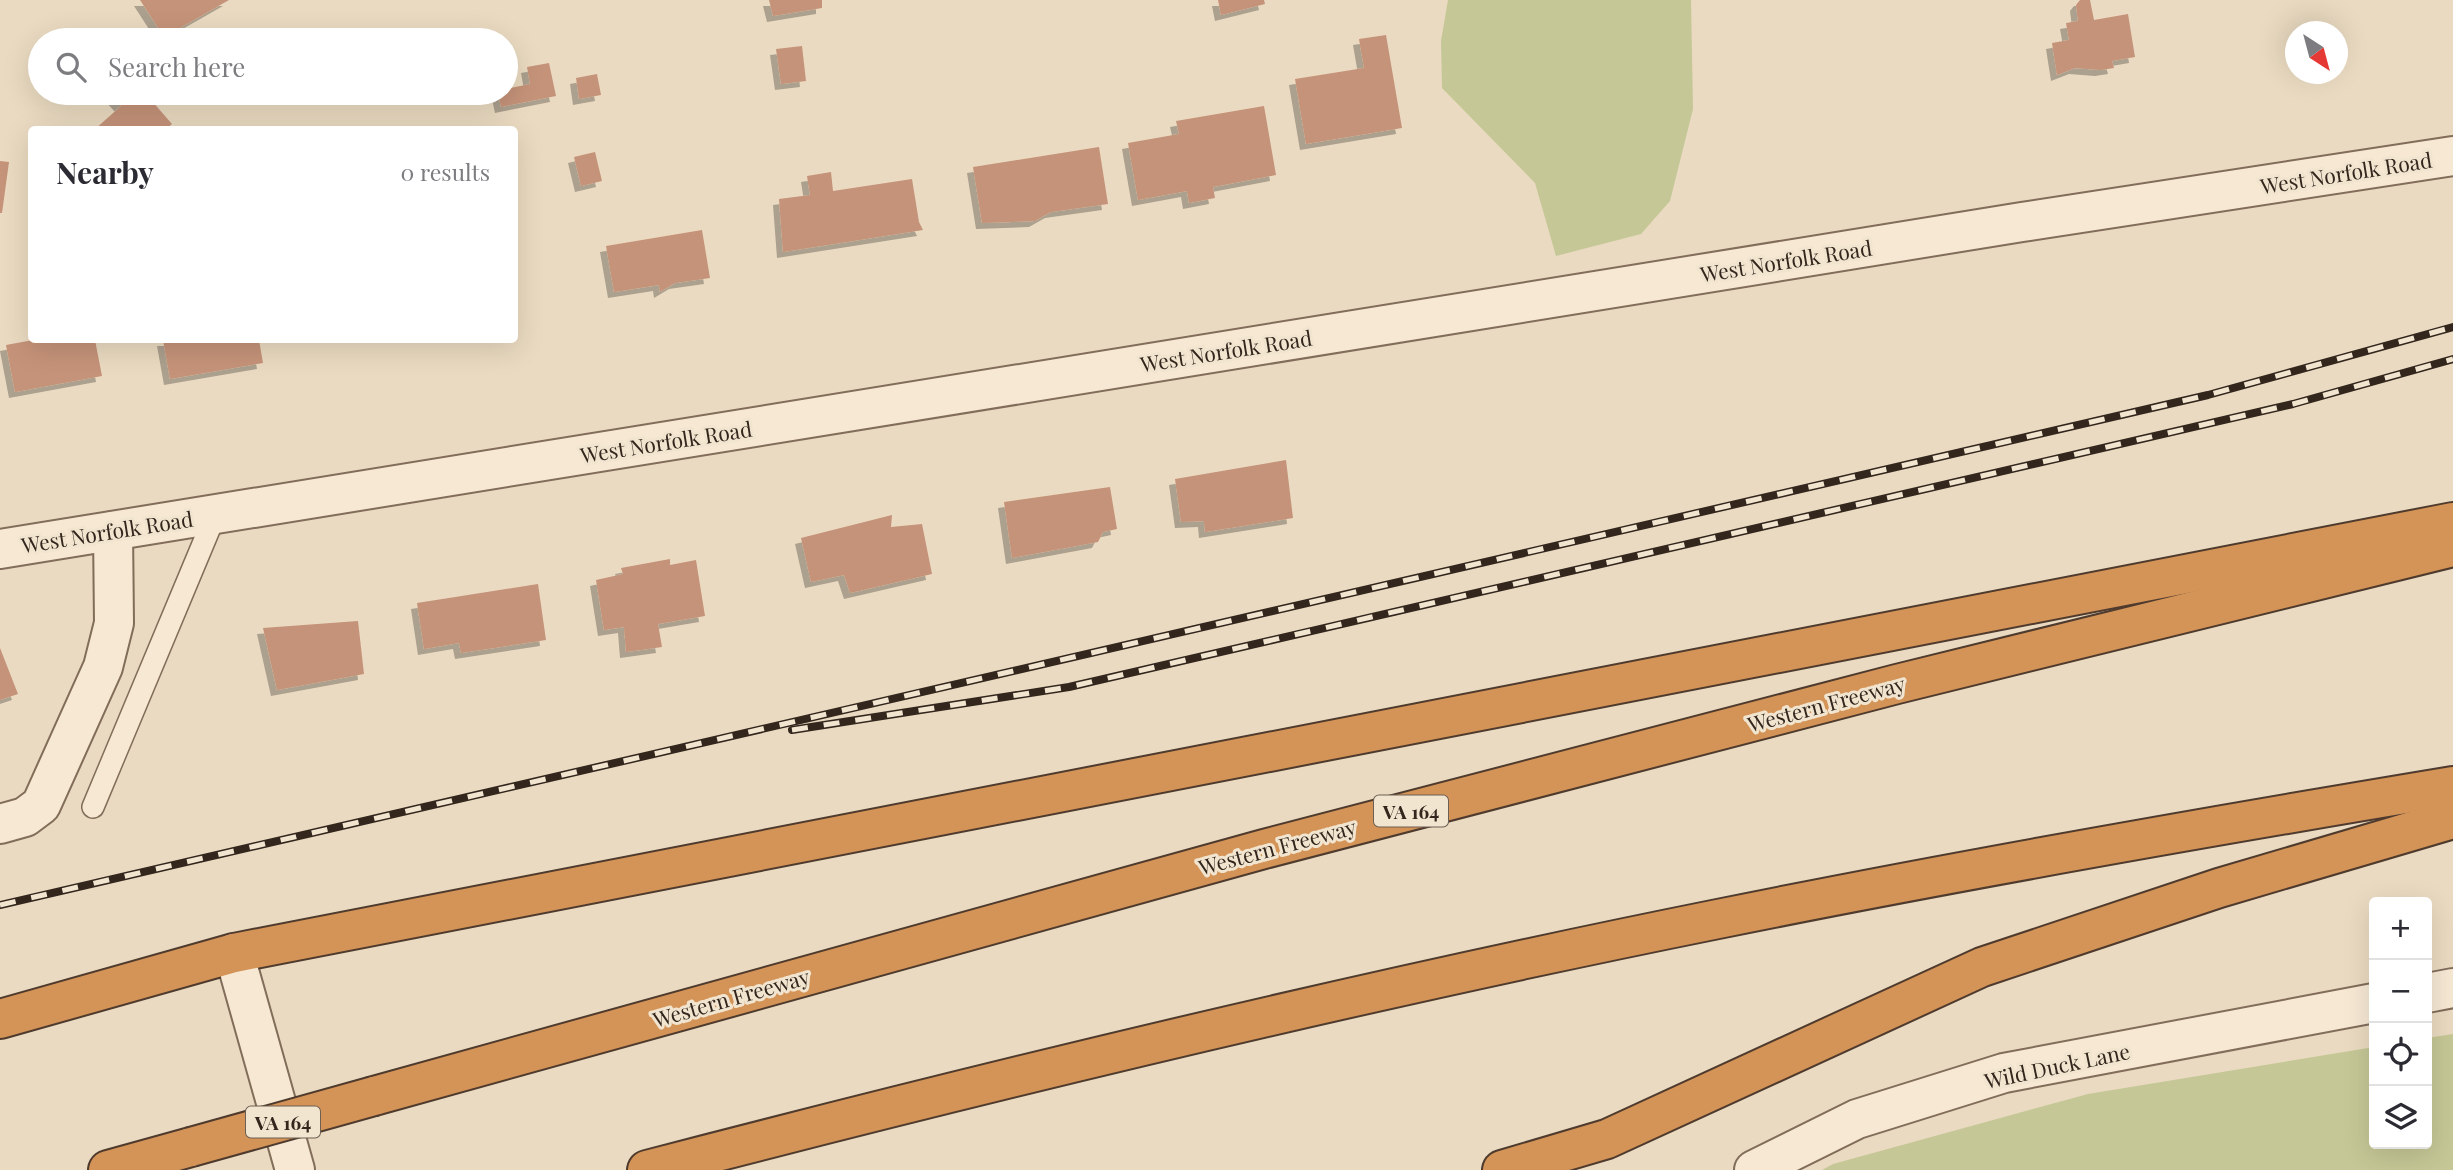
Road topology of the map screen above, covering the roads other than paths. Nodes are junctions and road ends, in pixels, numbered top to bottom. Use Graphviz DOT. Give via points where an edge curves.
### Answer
graph roads {
  1 [pos="2453,156"];
  2 [pos="216,513"];
  3 [pos="2453,522"];
  4 [pos="113,531"];
  5 [pos="2453,547"];
  6 [pos="0,549"];
  7 [pos="2453,786"];
  8 [pos="93,807"];
  9 [pos="2453,819"];
  10 [pos="0,824"];
  11 [pos="234,953"];
  12 [pos="2453,988"];
  13 [pos="2432,992"];
  14 [pos="2369,1004"];
  15 [pos="0,1019"];
  16 [pos="108,1170"];
  17 [pos="295,1170"];
  18 [pos="647,1170"];
  19 [pos="1502,1170"];
  20 [pos="1754,1170"];
  1 -- 2 [label="street, West Norfolk Road"];
  2 -- 4 [label="street, West Norfolk Road"];
  2 -- 8 [label="lane"];
  3 -- 11 [label="highway"];
  4 -- 6 [label="street, West Norfolk Road"];
  4 -- 10 [label="street" via="114,623 103,667 41,805 25,817"];
  5 -- 16 [label="highway, Western Freeway / VA 164, bridge" via="1897,684 1264,849"];
  7 -- 18 [label="highway" via="1700,923 1329,1003"];
  9 -- 19 [label="highway" via="2220,888 1982,967 1606,1139"];
  11 -- 15 [label="highway"];
  11 -- 17 [label="street"];
  12 -- 13 [label="street"];
  14 -- 20 [label="street, Wild Duck Lane" via="2004,1073 1857,1119"];
}
